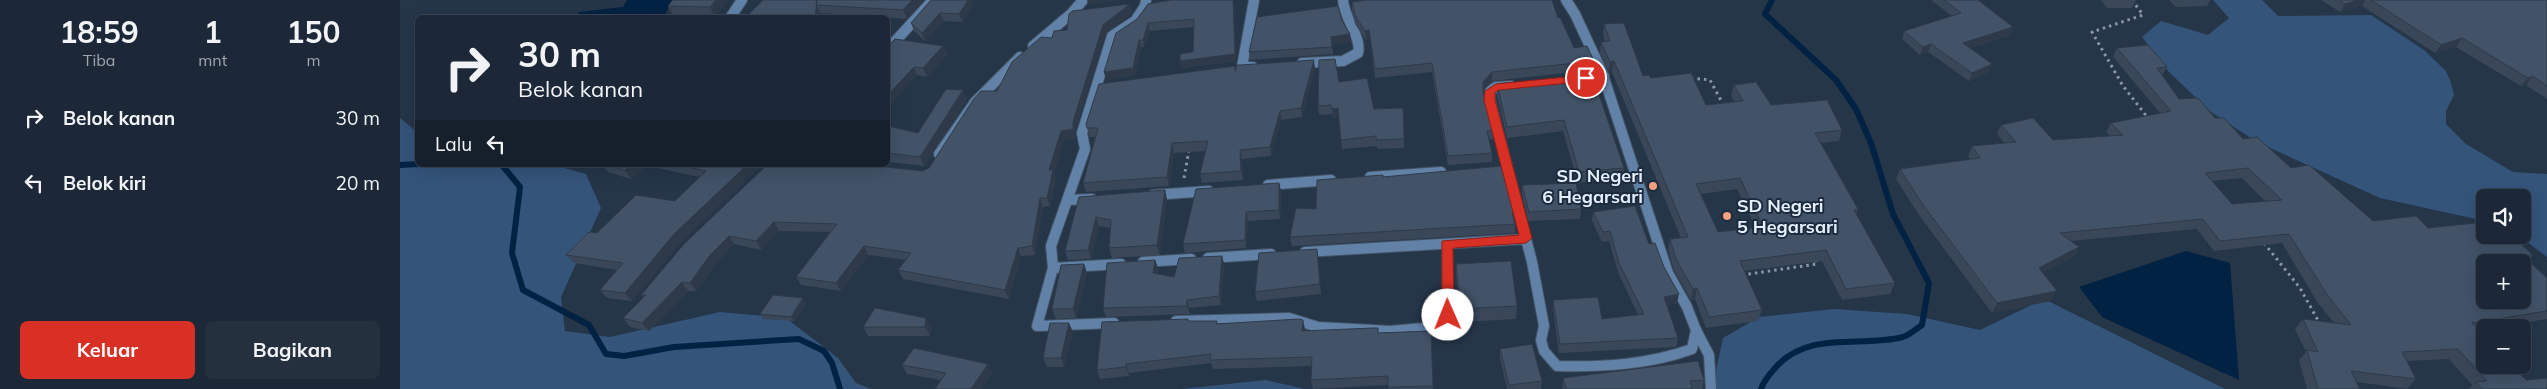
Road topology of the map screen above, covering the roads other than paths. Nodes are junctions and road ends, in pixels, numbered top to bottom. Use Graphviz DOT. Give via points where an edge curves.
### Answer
graph roads {
  1 [pos="742,0"];
  2 [pos="933,0"];
  3 [pos="1083,0"];
  4 [pos="1254,0"];
  5 [pos="1343,0"];
  6 [pos="1566,0"];
  7 [pos="1146,4"];
  8 [pos="732,15"];
  9 [pos="890,47"];
  10 [pos="1289,64"];
  11 [pos="1261,66"];
  12 [pos="1604,76"];
  13 [pos="1574,79"];
  14 [pos="1526,84"];
  15 [pos="935,161"];
  16 [pos="1450,172"];
  17 [pos="1362,178"];
  18 [pos="1343,179"];
  19 [pos="1257,186"];
  20 [pos="1219,190"];
  21 [pos="1144,196"];
  22 [pos="1106,198"];
  23 [pos="1068,200"];
  24 [pos="1526,238"];
  25 [pos="1446,244"];
  26 [pos="1053,268"];
  27 [pos="1163,322"];
  28 [pos="1124,323"];
  29 [pos="1696,330"];
  30 [pos="1711,389"];
  1 -- 8 [label="street"];
  2 -- 9 [label="street"];
  3 -- 15 [label="street" via="1077,13 992,80 971,104"];
  4 -- 11 [label="street" via="1237,68"];
  5 -- 10 [label="street" via="1349,27 1362,46 1358,56"];
  6 -- 12 [label="street"];
  7 -- 23 [label="street" via="1135,21 1112,36 1101,86 1082,133 1085,149"];
  12 -- 13 [label="street"];
  12 -- 29 [label="street" via="1668,273"];
  14 -- 24 [label="street" via="1496,87 1490,91 1503,168"];
  16 -- 17 [label="street"];
  18 -- 19 [label="street"];
  20 -- 21 [label="street"];
  22 -- 23 [label="street"];
  23 -- 26 [label="street" via="1051,246"];
  24 -- 25 [label="street"];
  24 -- 29 [label="street" via="1544,326 1541,340 1544,351 1557,366 1586,367 1673,357 1692,349"];
  25 -- 26 [label="street"];
  25 -- 27 [label="street" via="1446,326 1390,331 1318,327 1289,318"];
  26 -- 28 [label="street" via="1037,326"];
  29 -- 30 [label="street" via="1709,355"];
}
